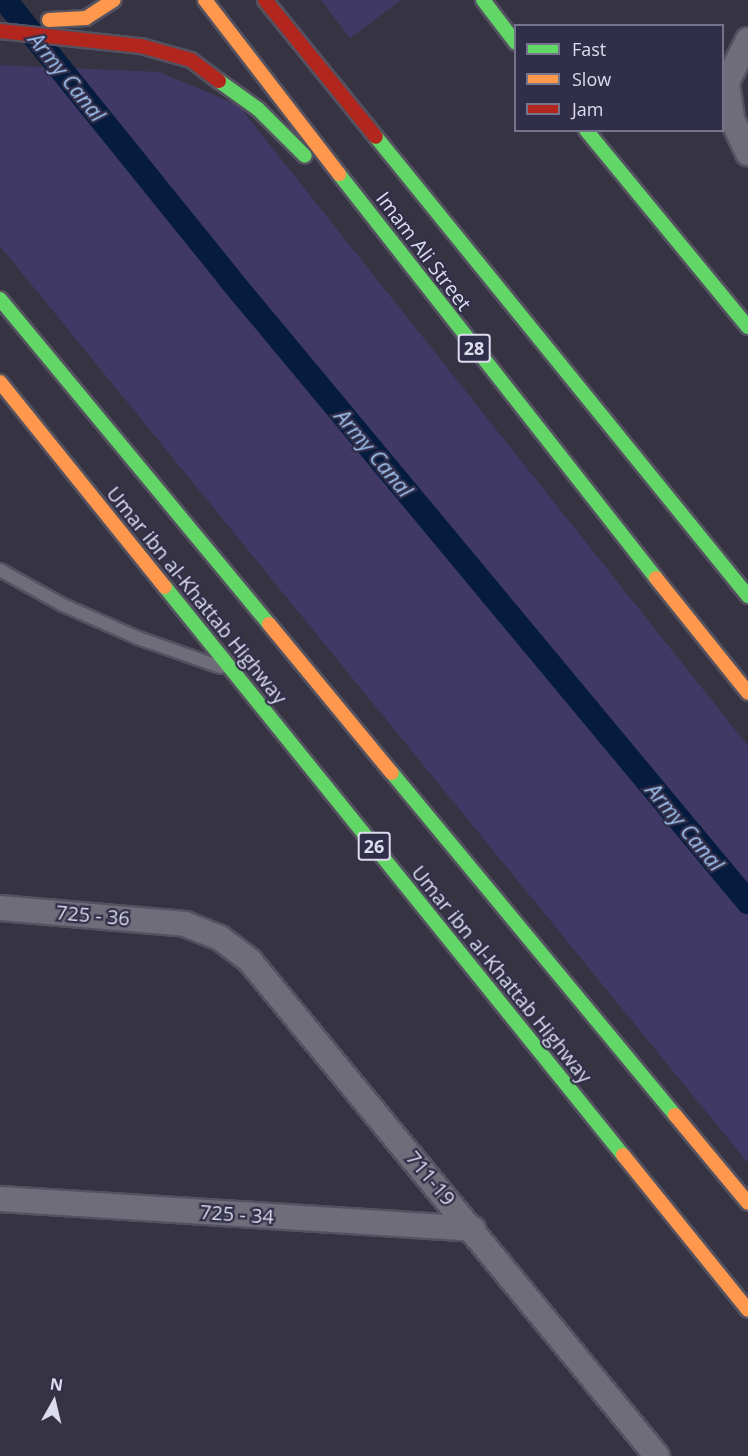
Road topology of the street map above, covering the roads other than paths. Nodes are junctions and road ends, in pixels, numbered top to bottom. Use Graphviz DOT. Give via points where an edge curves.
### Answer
graph roads {
  1 [pos="114,0"];
  2 [pos="205,0"];
  3 [pos="265,0"];
  4 [pos="483,0"];
  5 [pos="33,19"];
  6 [pos="0,32"];
  7 [pos="514,40"];
  8 [pos="748,40"];
  9 [pos="725,82"];
  10 [pos="588,132"];
  11 [pos="748,153"];
  12 [pos="397,250"];
  13 [pos="0,289"];
  14 [pos="0,299"];
  15 [pos="748,327"];
  16 [pos="35,339"];
  17 [pos="0,382"];
  18 [pos="0,570"];
  19 [pos="748,596"];
  20 [pos="233,671"];
  21 [pos="748,693"];
  22 [pos="0,908"];
  23 [pos="185,924"];
  24 [pos="0,1199"];
  25 [pos="748,1203"];
  26 [pos="473,1229"];
  27 [pos="748,1310"];
  28 [pos="657,1456"];
  1 -- 5 [label="main road" via="86,18"];
  2 -- 12 [label="main road, Imam Ali Street / 28"];
  3 -- 19 [label="main road, Imam Ali Street"];
  4 -- 7 [label="main road"];
  6 -- 12 [label="main road" via="89,38 167,51 214,74 258,109"];
  8 -- 9 [label="street"];
  9 -- 11 [label="street" via="732,119"];
  10 -- 15 [label="main road"];
  12 -- 21 [label="main road, Imam Ali Street / 28"];
  13 -- 16 [label="main road"];
  14 -- 16 [label="main road, Umar ibn al-Khattab Highway"];
  16 -- 25 [label="main road, Umar ibn al-Khattab Highway" via="290,653"];
  17 -- 20 [label="main road, Umar ibn al-Khattab Highway / 26"];
  18 -- 20 [label="lane" via="63,605 138,638"];
  20 -- 27 [label="main road, Umar ibn al-Khattab Highway / 26"];
  22 -- 23 [label="street, 725 - 36"];
  23 -- 26 [label="street, 711-19" via="228,944 263,974"];
  24 -- 26 [label="street, 725 - 34"];
  26 -- 28 [label="street, 711-19"];
}
